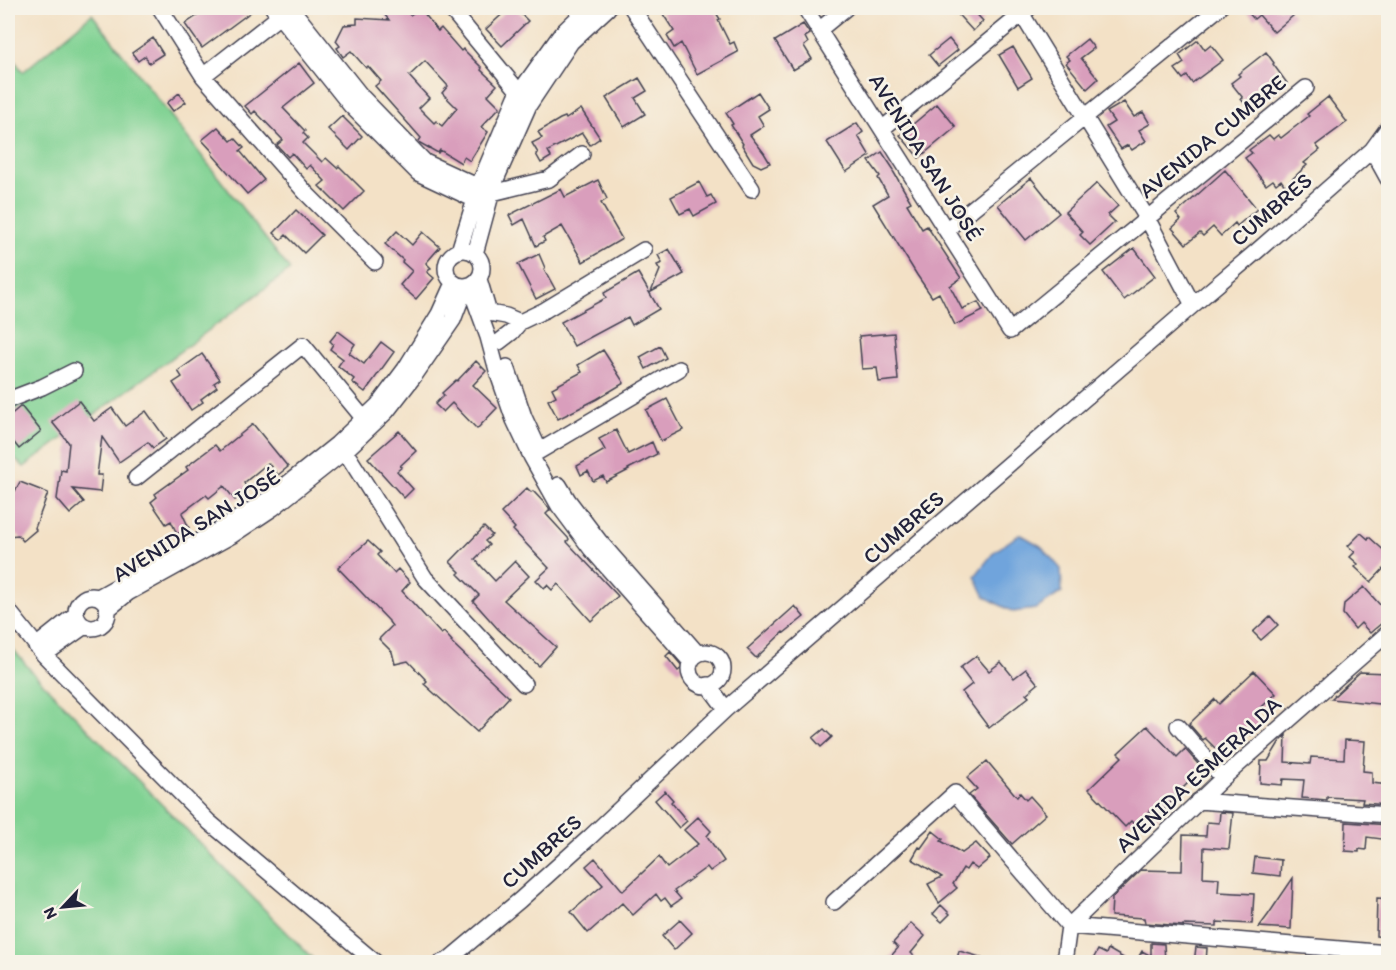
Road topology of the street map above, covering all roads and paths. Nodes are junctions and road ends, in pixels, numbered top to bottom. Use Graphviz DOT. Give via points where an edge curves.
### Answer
graph roads {
  1 [pos="160,8"];
  2 [pos="450,8"];
  3 [pos="588,8"];
  4 [pos="608,8"];
  5 [pos="632,8"];
  6 [pos="805,8"];
  7 [pos="846,8"];
  8 [pos="1219,8"];
  9 [pos="1023,9"];
  10 [pos="283,10"];
  11 [pos="819,30"];
  12 [pos="204,76"];
  13 [pos="1306,88"];
  14 [pos="519,92"];
  15 [pos="529,105"];
  16 [pos="1085,117"];
  17 [pos="1389,128"];
  18 [pos="882,129"];
  19 [pos="1372,150"];
  20 [pos="582,154"];
  21 [pos="1389,179"];
  22 [pos="752,189"];
  23 [pos="483,197"];
  24 [pos="1147,218"];
  25 [pos="946,230"];
  26 [pos="644,250"];
  27 [pos="459,251"];
  28 [pos="475,254"];
  29 [pos="375,262"];
  30 [pos="467,283"];
  31 [pos="1193,305"];
  32 [pos="489,313"];
  33 [pos="519,322"];
  34 [pos="1010,331"];
  35 [pos="499,342"];
  36 [pos="679,369"];
  37 [pos="74,371"];
  38 [pos="8,400"];
  39 [pos="367,423"];
  40 [pos="345,451"];
  41 [pos="535,454"];
  42 [pos="136,478"];
  43 [pos="98,597"];
  44 [pos="8,610"];
  45 [pos="107,610"];
  46 [pos="76,614"];
  47 [pos="86,626"];
  48 [pos="1389,633"];
  49 [pos="40,650"];
  50 [pos="694,658"];
  51 [pos="713,683"];
  52 [pos="524,684"];
  53 [pos="731,706"];
  54 [pos="1178,726"];
  55 [pos="1223,778"];
  56 [pos="1198,801"];
  57 [pos="1389,815"];
  58 [pos="834,902"];
  59 [pos="1069,926"];
  60 [pos="1389,953"];
  61 [pos="445,962"];
  62 [pos="375,963"];
  63 [pos="1064,963"];
  1 -- 12 [label="street"];
  2 -- 14 [label="street"];
  3 -- 14 [label="street" via="561,34"];
  4 -- 15 [label="street" via="571,42"];
  5 -- 22 [label="street"];
  6 -- 11 [label="street, AVENIDA SAN JOSÉ"];
  7 -- 11 [label="street"];
  8 -- 16 [label="street"];
  9 -- 16 [label="street, AVENIDA CUMBRE"];
  9 -- 18 [label="street"];
  10 -- 12 [label="street"];
  10 -- 23 [label="street" via="425,162"];
  11 -- 18 [label="street, AVENIDA SAN JOSÉ"];
  12 -- 29 [label="street" via="306,193"];
  13 -- 24 [label="street, AVENIDA CUMBRE"];
  14 -- 15 [label="street"];
  14 -- 23 [label="street" via="480,180"];
  15 -- 23 [label="street" via="494,184"];
  16 -- 24 [label="street, AVENIDA CUMBRE"];
  16 -- 25 [label="street"];
  17 -- 19 [label="street, CUMBRES"];
  18 -- 25 [label="street, AVENIDA SAN JOSÉ"];
  19 -- 21 [label="street"];
  19 -- 31 [label="street, CUMBRES"];
  20 -- 23 [label="street" via="549,179"];
  23 -- 27 [label="street"];
  23 -- 28 [label="street"];
  24 -- 31 [label="street, AVENIDA CUMBRE"];
  24 -- 34 [label="street, AVENIDA CUMBRE"];
  25 -- 34 [label="street, AVENIDA SAN JOSÉ"];
  26 -- 33 [label="street"];
  27 -- 28 [label="street"];
  27 -- 30 [label="street" via="447,262 447,273"];
  28 -- 30 [label="street" via="483,269"];
  30 -- 32 [label="street"];
  30 -- 39 [label="street, AVENIDA SAN JOSÉ" via="453,320 415,375 387,411"];
  30 -- 41 [label="street" via="514,420"];
  31 -- 53 [label="street, CUMBRES"];
  32 -- 33 [label="street"];
  32 -- 35 [label="street"];
  33 -- 35 [label="street"];
  35 -- 41 [label="street"];
  36 -- 41 [label="street"];
  37 -- 38 [label="street"];
  39 -- 40 [label="street, AVENIDA SAN JOSÉ"];
  39 -- 42 [label="street" via="303,345"];
  39 -- 43 [label="street, AVENIDA SAN JOSÉ" via="267,500"];
  40 -- 45 [label="street, AVENIDA SAN JOSÉ" via="273,508 128,593"];
  40 -- 52 [label="street" via="426,579"];
  41 -- 50 [label="street" via="559,506 591,549 631,585"];
  43 -- 45 [label="street"];
  43 -- 46 [label="street" via="82,599"];
  44 -- 49 [label="street"];
  45 -- 47 [label="street" via="101,624"];
  46 -- 47 [label="street"];
  46 -- 49 [label="street"];
  47 -- 49 [label="street"];
  48 -- 55 [label="street, AVENIDA ESMERALDA"];
  49 -- 62 [label="street" via="209,822"];
  50 -- 51 [label="street" via="689,668 692,679"];
  50 -- 51 [label="street" via="710,652 720,659 723,670"];
  51 -- 53 [label="street"];
  53 -- 61 [label="street, CUMBRES" via="520,900"];
  54 -- 55 [label="street"];
  55 -- 56 [label="street, AVENIDA ESMERALDA"];
  56 -- 57 [label="street"];
  56 -- 59 [label="street, AVENIDA ESMERALDA"];
  58 -- 59 [label="street" via="955,793"];
  59 -- 60 [label="street"];
  59 -- 63 [label="street"];
}
